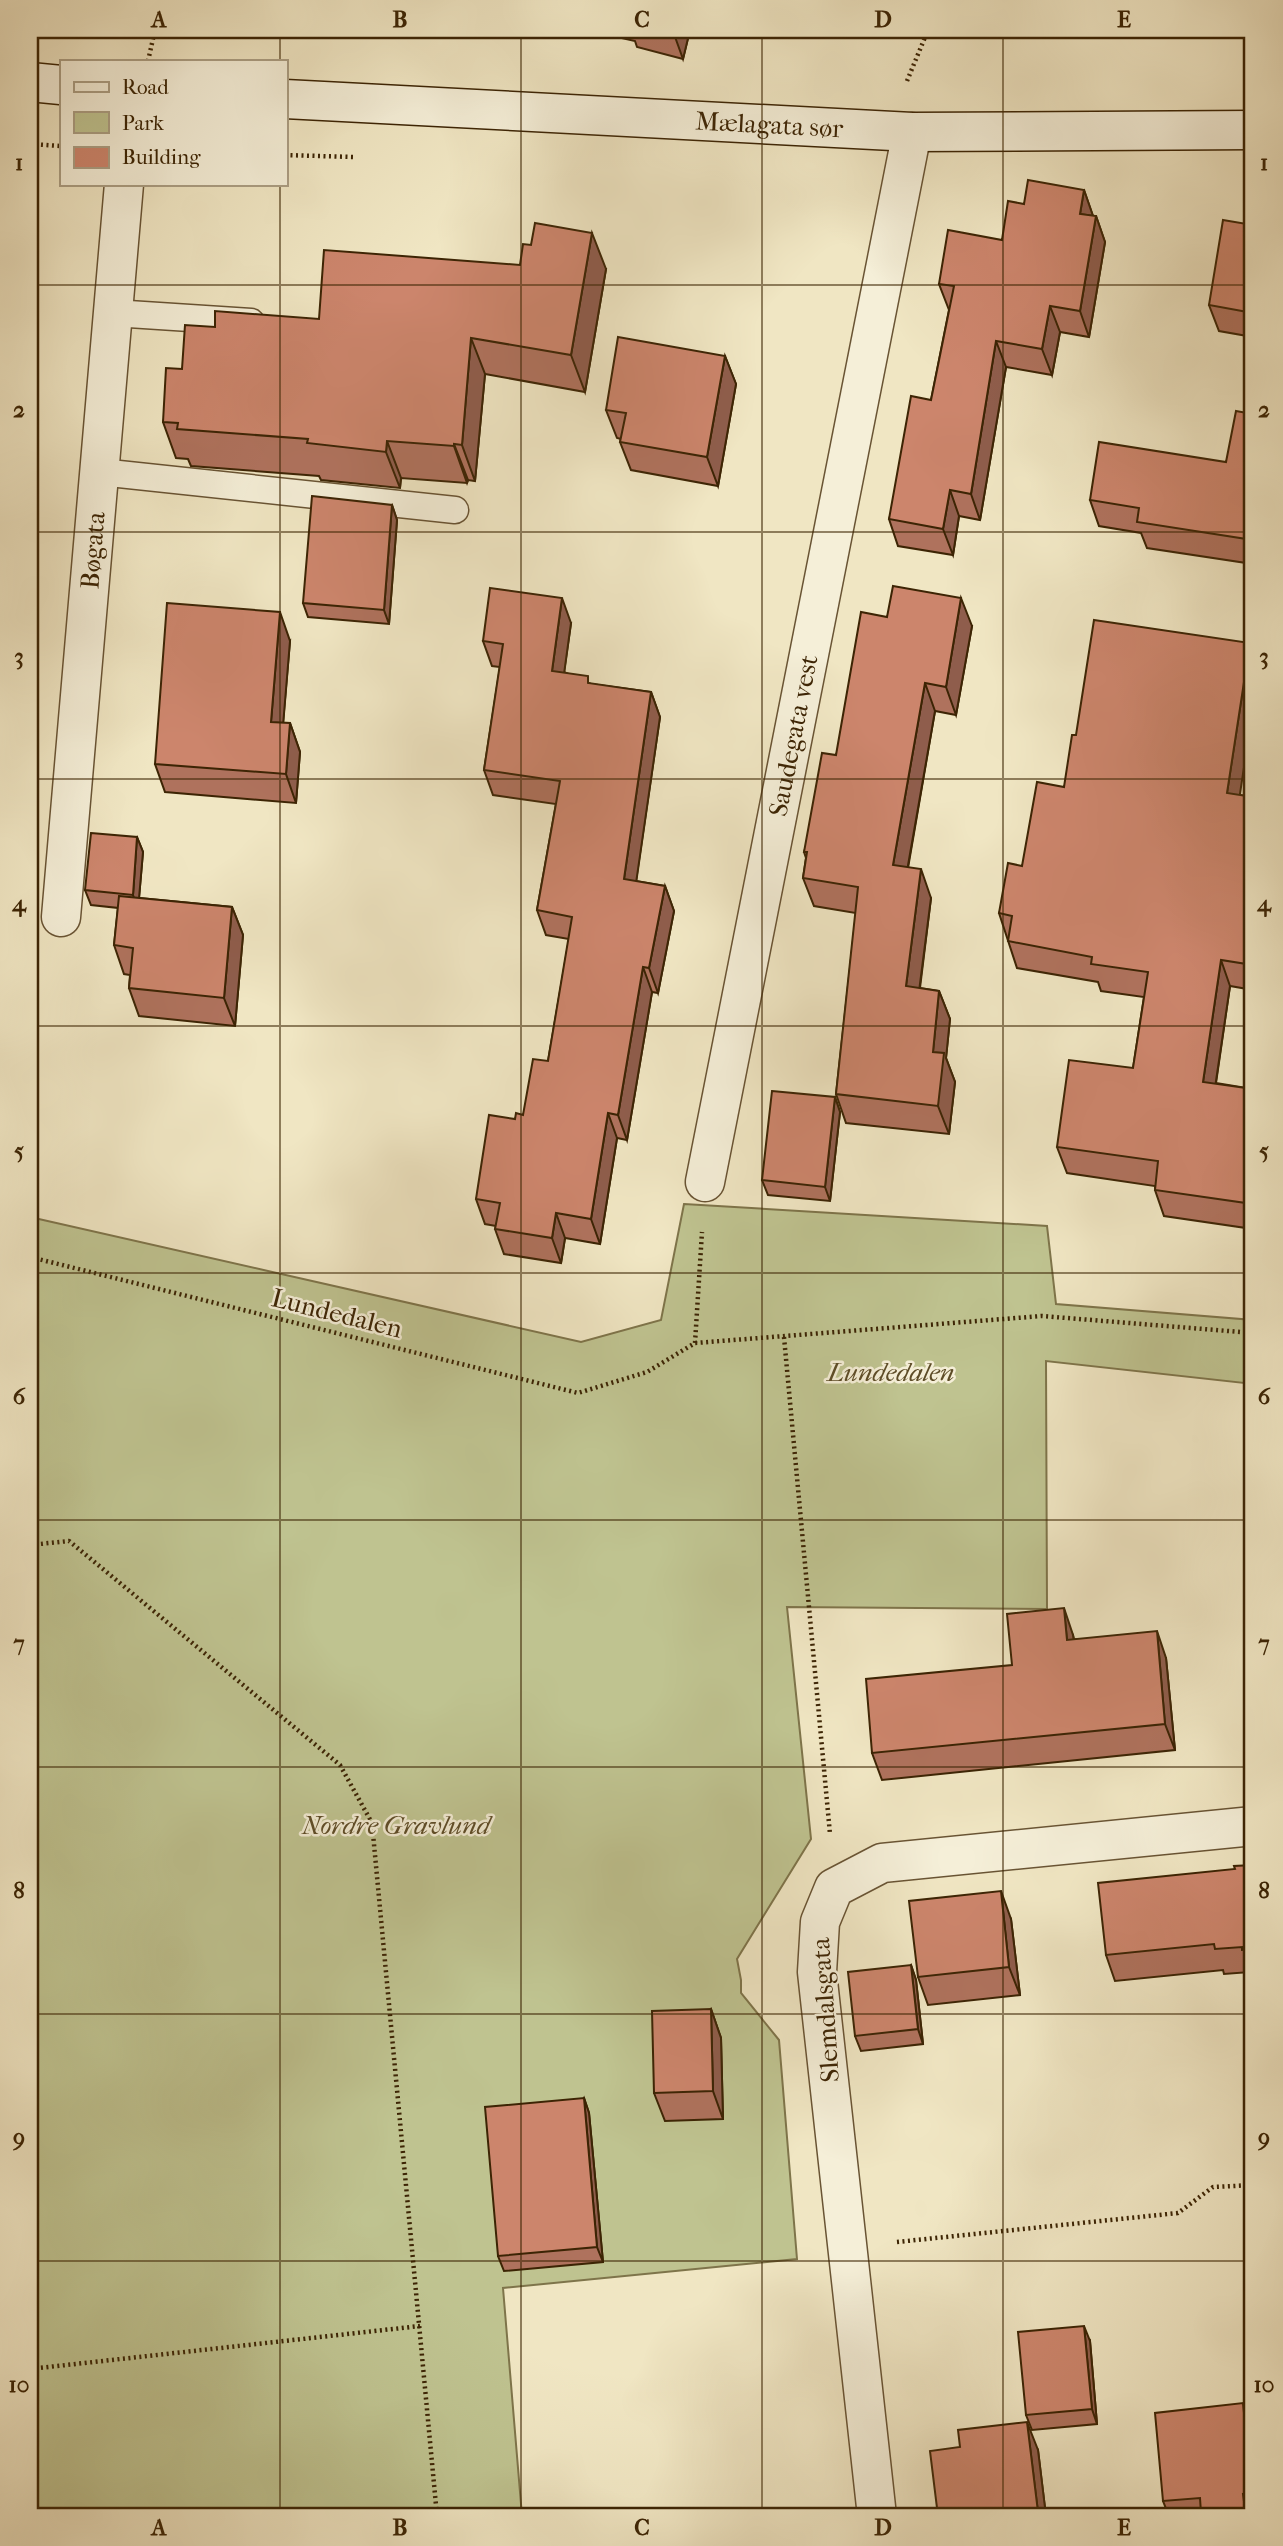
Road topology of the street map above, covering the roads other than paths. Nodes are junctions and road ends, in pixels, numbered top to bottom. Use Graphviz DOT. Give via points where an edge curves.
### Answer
graph roads {
  1 [pos="30,82"];
  2 [pos="60,85"];
  3 [pos="287,99"];
  4 [pos="1253,130"];
  5 [pos="912,132"];
  6 [pos="124,186"];
  7 [pos="113,313"];
  8 [pos="275,324"];
  9 [pos="100,472"];
  10 [pos="455,510"];
  11 [pos="61,916"];
  12 [pos="705,1182"];
  13 [pos="1253,1826"];
  14 [pos="877,2516"];
  1 -- 2 [label="street"];
  3 -- 5 [label="street, Mælagata sør"];
  4 -- 5 [label="street, Mælagata sør"];
  5 -- 12 [label="street, Saudegata vest"];
  6 -- 7 [label="street, Bøgata"];
  7 -- 8 [label="lane"];
  7 -- 9 [label="street, Bøgata"];
  9 -- 10 [label="lane"];
  9 -- 11 [label="street, Bøgata"];
  13 -- 14 [label="street, Slemdalsgata" via="882,1863 834,1888 820,1922 817,1972"];
}
